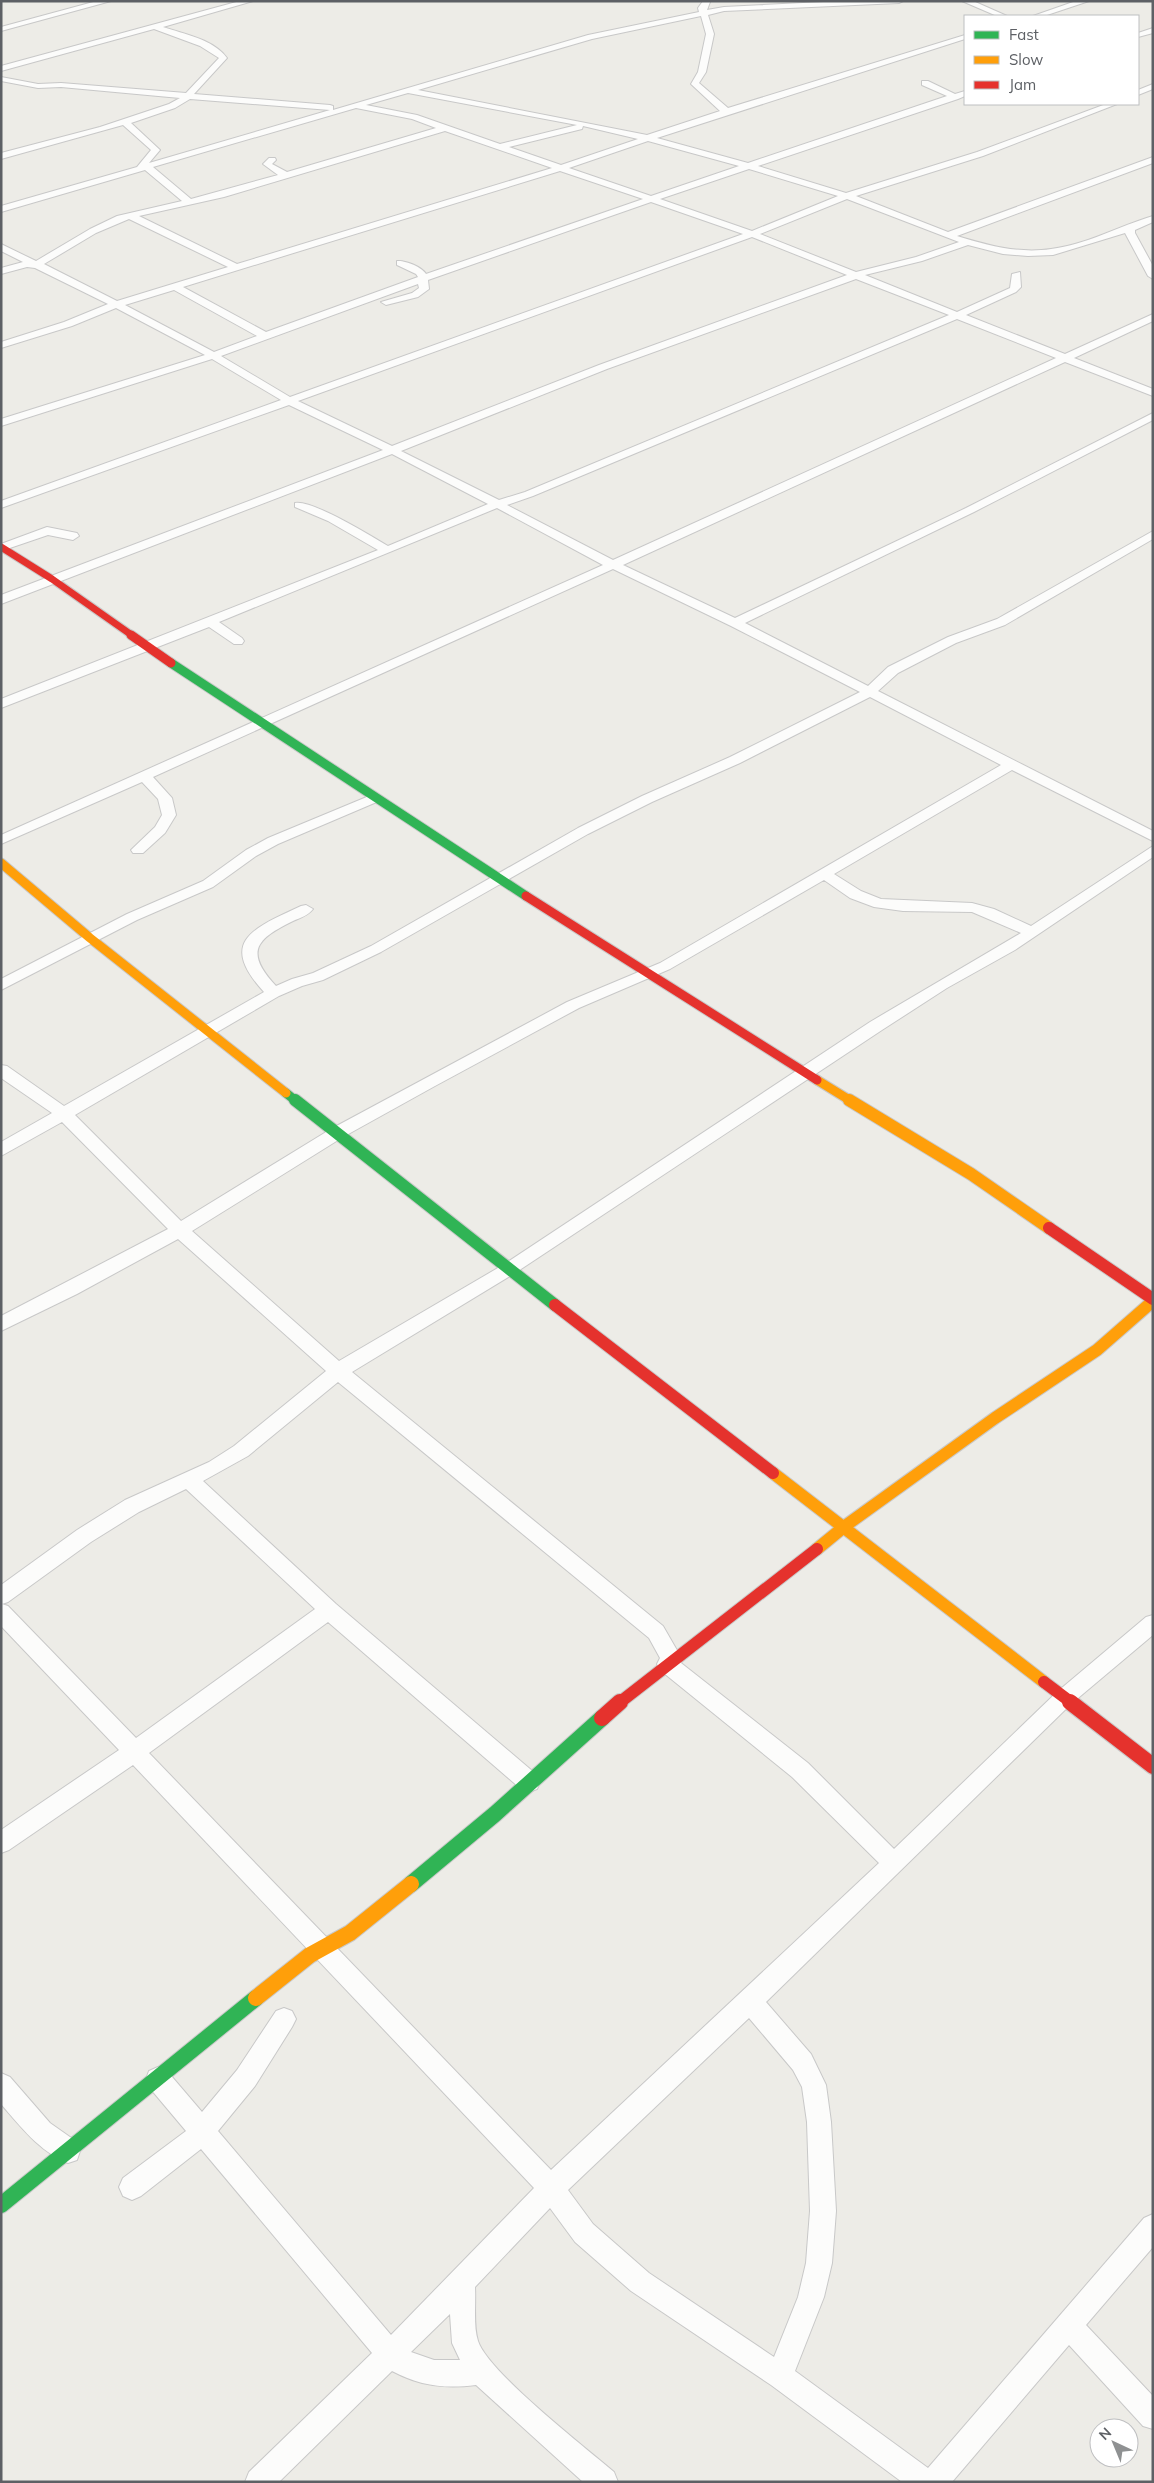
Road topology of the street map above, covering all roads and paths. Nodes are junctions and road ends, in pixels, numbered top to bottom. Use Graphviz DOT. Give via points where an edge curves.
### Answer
graph roads {
  1 [pos="69,1"];
  2 [pos="107,1"];
  3 [pos="249,1"];
  4 [pos="706,1"];
  5 [pos="792,1"];
  6 [pos="899,1"];
  7 [pos="966,1"];
  8 [pos="1085,1"];
  9 [pos="770,7"];
  10 [pos="81,8"];
  11 [pos="703,12"];
  12 [pos="1001,15"];
  13 [pos="1040,15"];
  14 [pos="155,28"];
  15 [pos="1,29"];
  16 [pos="1153,30"];
  17 [pos="1139,35"];
  18 [pos="964,37"];
  19 [pos="1,70"];
  20 [pos="824,71"];
  21 [pos="1,78"];
  22 [pos="832,80"];
  23 [pos="925,83"];
  24 [pos="1153,86"];
  25 [pos="407,90"];
  26 [pos="1139,93"];
  27 [pos="964,94"];
  28 [pos="187,97"];
  29 [pos="955,97"];
  30 [pos="354,105"];
  31 [pos="1110,105"];
  32 [pos="340,109"];
  33 [pos="725,112"];
  34 [pos="125,122"];
  35 [pos="590,126"];
  36 [pos="444,128"];
  37 [pos="679,135"];
  38 [pos="648,139"];
  39 [pos="497,147"];
  40 [pos="1,156"];
  41 [pos="717,158"];
  42 [pos="272,160"];
  43 [pos="1153,160"];
  44 [pos="745,166"];
  45 [pos="143,167"];
  46 [pos="563,167"];
  47 [pos="287,176"];
  48 [pos="847,196"];
  49 [pos="652,199"];
  50 [pos="190,203"];
  51 [pos="1,209"];
  52 [pos="131,216"];
  53 [pos="1153,219"];
  54 [pos="1131,228"];
  55 [pos="752,234"];
  56 [pos="950,235"];
  57 [pos="969,242"];
  58 [pos="1,247"];
  59 [pos="400,263"];
  60 [pos="35,265"];
  61 [pos="236,267"];
  62 [pos="1,271"];
  63 [pos="1017,274"];
  64 [pos="855,276"];
  65 [pos="1153,276"];
  66 [pos="423,279"];
  67 [pos="174,286"];
  68 [pos="117,304"];
  69 [pos="956,316"];
  70 [pos="1153,316"];
  71 [pos="264,335"];
  72 [pos="1,345"];
  73 [pos="212,356"];
  74 [pos="1063,357"];
  75 [pos="1153,393"];
  76 [pos="290,402"];
  77 [pos="1153,416"];
  78 [pos="1,423"];
  79 [pos="392,450"];
  80 [pos="1,505"];
  81 [pos="300,505"];
  82 [pos="495,505"];
  83 [pos="1153,534"];
  84 [pos="73,536"];
  85 [pos="2,548"];
  86 [pos="387,550"];
  87 [pos="611,564"];
  88 [pos="52,579"];
  89 [pos="1,600"];
  90 [pos="209,621"];
  91 [pos="735,623"];
  92 [pos="238,641"];
  93 [pos="145,646"];
  94 [pos="870,692"];
  95 [pos="1,704"];
  96 [pos="262,723"];
  97 [pos="1012,765"];
  98 [pos="144,776"];
  99 [pos="374,798"];
  100 [pos="1153,837"];
  101 [pos="1,840"];
  102 [pos="138,850"];
  103 [pos="1153,850"];
  104 [pos="1,863"];
  105 [pos="824,874"];
  106 [pos="499,879"];
  107 [pos="306,909"];
  108 [pos="1030,932"];
  109 [pos="90,938"];
  110 [pos="648,973"];
  111 [pos="1,985"];
  112 [pos="274,993"];
  113 [pos="208,1030"];
  114 [pos="1,1070"];
  115 [pos="805,1074"];
  116 [pos="64,1114"];
  117 [pos="337,1133"];
  118 [pos="1,1150"];
  119 [pos="180,1230"];
  120 [pos="509,1269"];
  121 [pos="1152,1302"];
  122 [pos="1,1324"];
  123 [pos="338,1370"];
  124 [pos="189,1480"];
  125 [pos="845,1526"];
  126 [pos="1,1596"];
  127 [pos="329,1610"];
  128 [pos="1,1612"];
  129 [pos="1153,1623"];
  130 [pos="669,1661"];
  131 [pos="1064,1698"];
  132 [pos="135,1751"];
  133 [pos="1153,1766"];
  134 [pos="529,1782"];
  135 [pos="1,1843"];
  136 [pos="894,1863"];
  137 [pos="324,1948"];
  138 [pos="750,2001"];
  139 [pos="284,2019"];
  140 [pos="158,2079"];
  141 [pos="1,2084"];
  142 [pos="201,2133"];
  143 [pos="68,2151"];
  144 [pos="132,2187"];
  145 [pos="551,2188"];
  146 [pos="1,2205"];
  147 [pos="1153,2228"];
  148 [pos="462,2283"];
  149 [pos="1069,2326"];
  150 [pos="391,2355"];
  151 [pos="481,2372"];
  152 [pos="780,2376"];
  153 [pos="1153,2416"];
  154 [pos="259,2482"];
  155 [pos="604,2482"];
  156 [pos="925,2482"];
  157 [pos="934,2482"];
  1 -- 10 [label="street"];
  2 -- 10 [label="street"];
  3 -- 14 [label="street"];
  4 -- 11 [label="street"];
  5 -- 9 [label="street"];
  6 -- 9 [label="street"];
  7 -- 12 [label="street"];
  8 -- 13 [label="street"];
  9 -- 11 [label="street"];
  10 -- 15 [label="street"];
  11 -- 25 [label="street" via="585,38"];
  11 -- 33 [label="street" via="710,34 703,70 695,84"];
  14 -- 19 [label="street"];
  14 -- 28 [label="street" via="204,45 223,56"];
  16 -- 17 [label="street"];
  18 -- 22 [label="street"];
  20 -- 22 [label="street"];
  21 -- 28 [label="street" via="38,86 61,85"];
  22 -- 33 [label="street"];
  23 -- 29 [label="street"];
  24 -- 26 [label="street"];
  25 -- 30 [label="street"];
  25 -- 35 [label="street"];
  27 -- 29 [label="street"];
  28 -- 32 [label="street"];
  28 -- 34 [label="street" via="165,109"];
  29 -- 44 [label="street"];
  30 -- 32 [label="street"];
  30 -- 36 [label="street"];
  31 -- 48 [label="street" via="980,154"];
  32 -- 45 [label="street"];
  33 -- 37 [label="street"];
  34 -- 40 [label="street"];
  34 -- 45 [label="street" via="156,150"];
  35 -- 38 [label="street"];
  35 -- 39 [label="street"];
  36 -- 39 [label="street"];
  36 -- 47 [label="street"];
  37 -- 38 [label="street"];
  37 -- 41 [label="street"];
  38 -- 41 [label="street"];
  38 -- 46 [label="street"];
  39 -- 46 [label="street"];
  41 -- 44 [label="street"];
  42 -- 47 [label="street" via="267,164"];
  43 -- 56 [label="street"];
  44 -- 48 [label="street"];
  44 -- 49 [label="street"];
  45 -- 50 [label="street"];
  45 -- 51 [label="street"];
  46 -- 49 [label="street"];
  46 -- 61 [label="street"];
  47 -- 50 [label="street"];
  48 -- 55 [label="street"];
  48 -- 56 [label="street"];
  49 -- 55 [label="street"];
  49 -- 66 [label="street"];
  50 -- 52 [label="street"];
  52 -- 60 [label="street" via="104,225"];
  52 -- 61 [label="street"];
  53 -- 54 [label="street"];
  54 -- 57 [label="street" via="1042,254 1006,251"];
  54 -- 65 [label="street" via="1131,238"];
  55 -- 64 [label="street"];
  55 -- 76 [label="street"];
  56 -- 57 [label="street"];
  57 -- 64 [label="street"];
  58 -- 60 [label="street"];
  59 -- 66 [label="street" via="420,272"];
  60 -- 62 [label="street"];
  60 -- 68 [label="street"];
  61 -- 67 [label="street"];
  63 -- 69 [label="street" via="1013,290"];
  64 -- 69 [label="street"];
  64 -- 79 [label="street" via="603,367"];
  66 -- 71 [label="street" via="424,289 414,295 372,304 356,302"];
  67 -- 68 [label="street"];
  67 -- 71 [label="street"];
  68 -- 72 [label="street" via="68,324"];
  68 -- 73 [label="street"];
  69 -- 74 [label="street"];
  69 -- 82 [label="street" via="529,494"];
  70 -- 74 [label="street"];
  71 -- 73 [label="street"];
  73 -- 76 [label="street"];
  73 -- 78 [label="street"];
  74 -- 75 [label="street"];
  74 -- 87 [label="street" via="844,461"];
  76 -- 79 [label="street"];
  76 -- 80 [label="street"];
  77 -- 91 [label="street" via="970,510"];
  79 -- 82 [label="street"];
  79 -- 88 [label="street"];
  81 -- 86 [label="street"];
  82 -- 86 [label="street"];
  82 -- 87 [label="street"];
  83 -- 94 [label="street" via="1008,619 952,640 893,670"];
  84 -- 85 [label="street" via="47,531"];
  85 -- 88 [label="street"];
  86 -- 90 [label="street"];
  87 -- 91 [label="street"];
  87 -- 96 [label="street"];
  88 -- 89 [label="street"];
  88 -- 93 [label="street"];
  90 -- 92 [label="street"];
  90 -- 93 [label="street"];
  91 -- 94 [label="street"];
  93 -- 95 [label="street"];
  93 -- 96 [label="street"];
  94 -- 97 [label="street"];
  94 -- 106 [label="street" via="583,831"];
  96 -- 98 [label="street"];
  96 -- 99 [label="street"];
  97 -- 100 [label="street"];
  97 -- 105 [label="street"];
  98 -- 101 [label="street"];
  98 -- 102 [label="street" via="167,799 171,809 166,824"];
  99 -- 106 [label="street"];
  99 -- 109 [label="street" via="273,841 208,884 132,916"];
  103 -- 108 [label="street"];
  104 -- 109 [label="street"];
  105 -- 108 [label="street" via="856,895 875,902 899,907 964,906 985,910"];
  105 -- 110 [label="street"];
  106 -- 110 [label="street"];
  106 -- 112 [label="street" via="376,949 318,977 296,982"];
  107 -- 112 [label="street" via="264,931 248,947 247,958 252,967"];
  108 -- 115 [label="street"];
  109 -- 111 [label="street"];
  109 -- 113 [label="street"];
  110 -- 115 [label="street"];
  110 -- 117 [label="street" via="573,1005"];
  112 -- 113 [label="street"];
  113 -- 116 [label="street"];
  113 -- 117 [label="street"];
  114 -- 116 [label="street"];
  115 -- 120 [label="street"];
  115 -- 121 [label="street" via="971,1174"];
  116 -- 118 [label="street"];
  116 -- 119 [label="street"];
  117 -- 119 [label="street"];
  117 -- 120 [label="street"];
  119 -- 122 [label="street"];
  119 -- 123 [label="street"];
  120 -- 123 [label="street"];
  120 -- 125 [label="street"];
  121 -- 125 [label="street" via="1097,1350 995,1418"];
  123 -- 124 [label="street" via="241,1451"];
  123 -- 130 [label="street" via="656,1632"];
  124 -- 126 [label="street" via="132,1506"];
  124 -- 127 [label="street"];
  125 -- 130 [label="street" via="760,1595"];
  125 -- 131 [label="street"];
  127 -- 132 [label="street"];
  127 -- 134 [label="street"];
  128 -- 132 [label="street"];
  129 -- 131 [label="street"];
  130 -- 134 [label="street"];
  130 -- 136 [label="street" via="800,1770"];
  131 -- 133 [label="street"];
  131 -- 136 [label="street"];
  132 -- 135 [label="street"];
  132 -- 137 [label="street"];
  134 -- 137 [label="street" via="376,1913"];
  136 -- 138 [label="street"];
  137 -- 140 [label="street" via="286,1973"];
  137 -- 145 [label="street"];
  138 -- 145 [label="street"];
  138 -- 152 [label="street" via="802,2062 814,2085 819,2122 823,2211 818,2263 811,2297"];
  139 -- 142 [label="street" via="246,2078"];
  140 -- 142 [label="street"];
  140 -- 143 [label="street"];
  141 -- 143 [label="street" via="41,2132"];
  142 -- 144 [label="street"];
  142 -- 150 [label="street"];
  143 -- 146 [label="street"];
  145 -- 148 [label="street"];
  145 -- 152 [label="street" via="584,2233 640,2282"];
  147 -- 149 [label="street"];
  148 -- 150 [label="street"];
  148 -- 151 [label="street" via="465,2344"];
  149 -- 153 [label="street"];
  149 -- 157 [label="street"];
  150 -- 151 [label="street" via="413,2367 442,2376"];
  150 -- 154 [label="street"];
  151 -- 155 [label="street"];
  152 -- 156 [label="street"];
}
